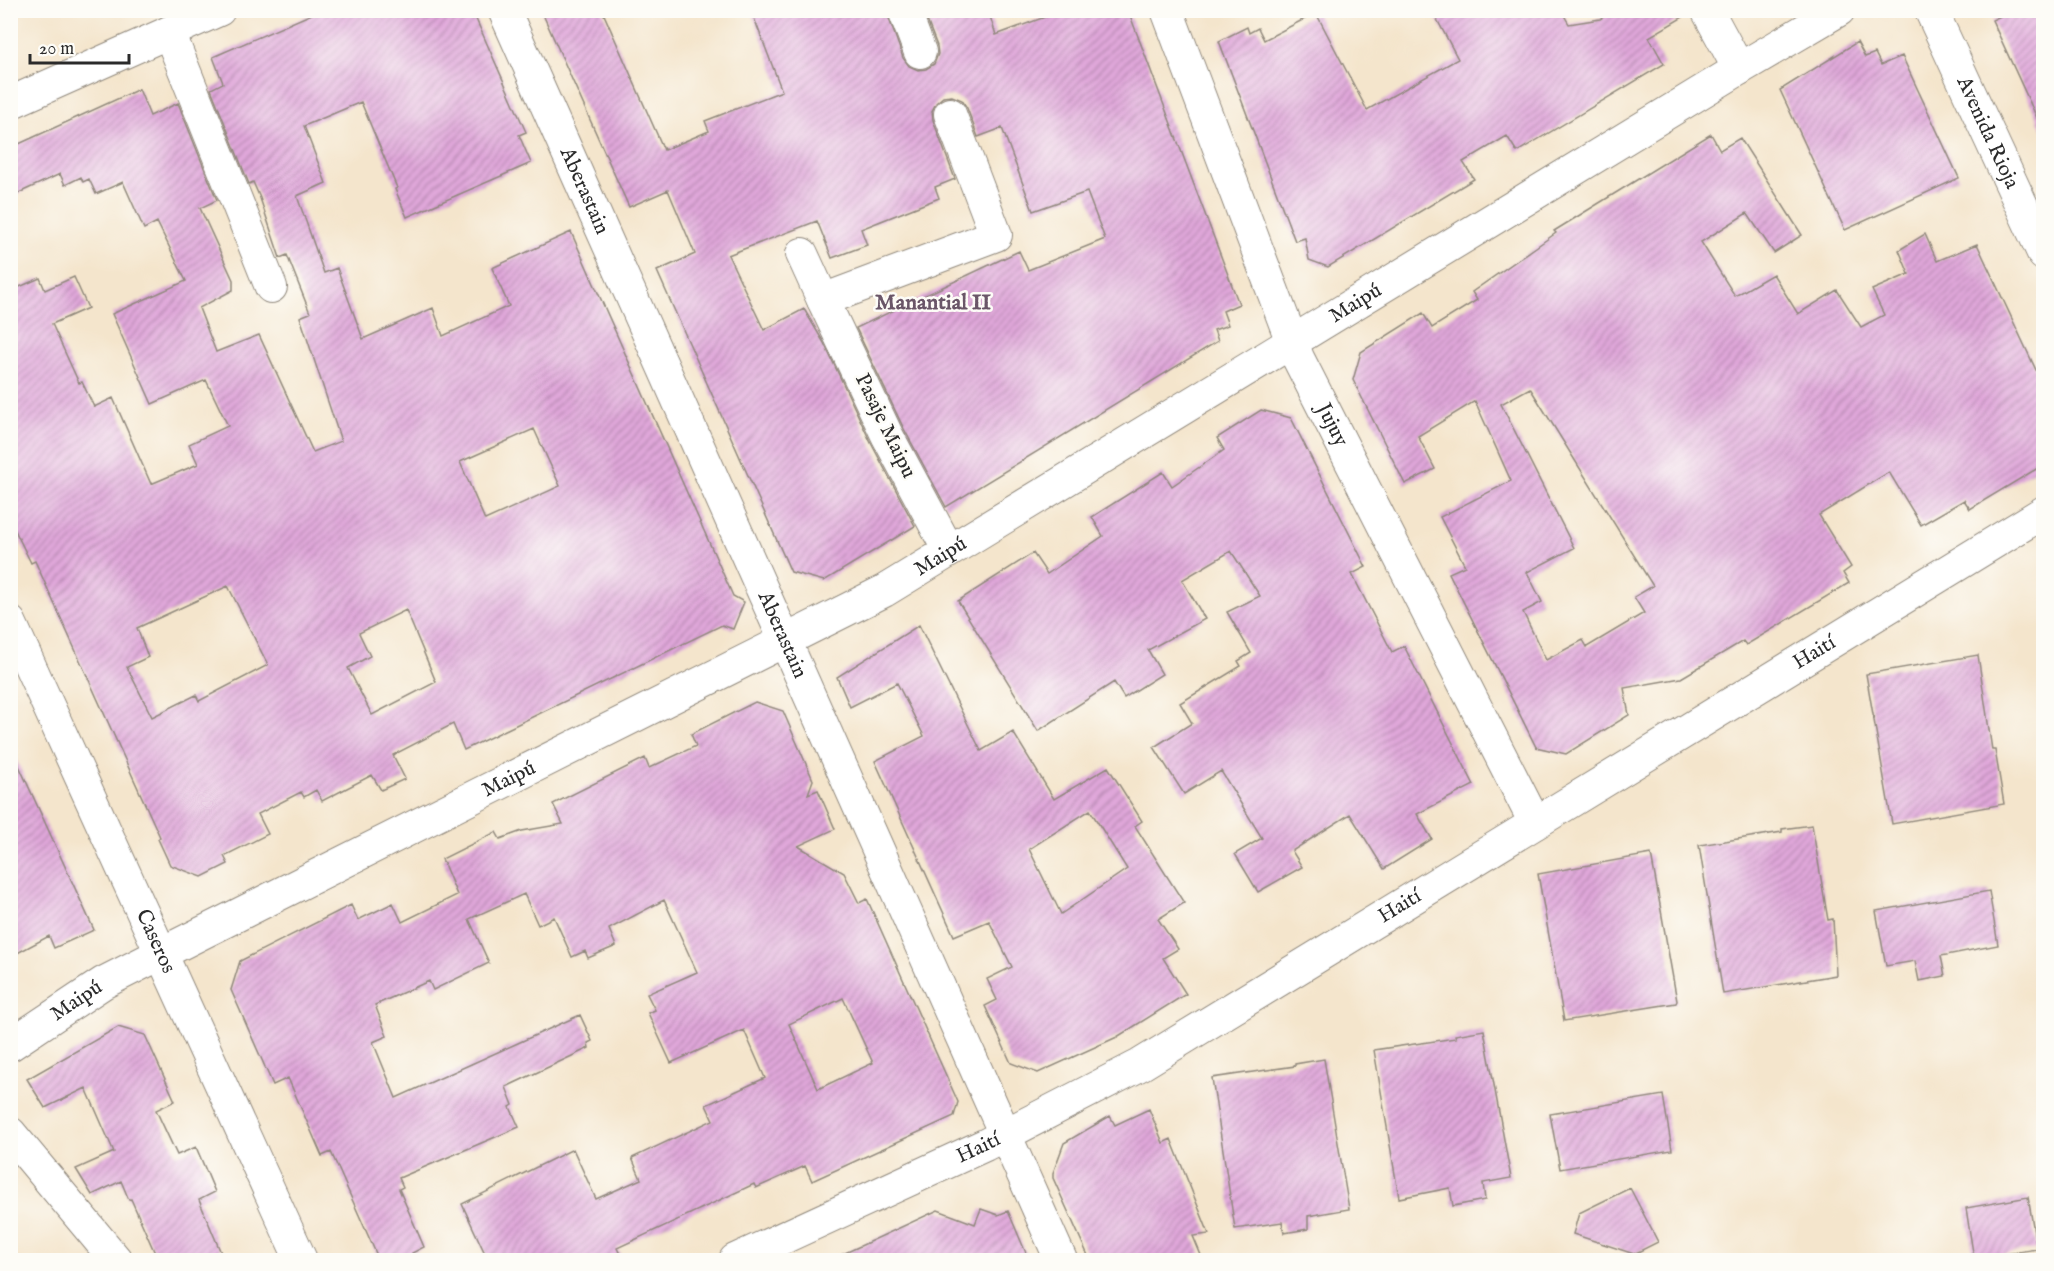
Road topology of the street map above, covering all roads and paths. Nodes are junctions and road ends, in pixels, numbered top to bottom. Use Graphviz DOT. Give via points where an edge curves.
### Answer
graph roads {
  1 [pos="219,10"];
  2 [pos="504,10"];
  3 [pos="904,10"];
  4 [pos="1167,10"];
  5 [pos="1707,10"];
  6 [pos="1839,10"];
  7 [pos="1931,10"];
  8 [pos="170,32"];
  9 [pos="920,52"];
  10 [pos="1739,69"];
  11 [pos="10,103"];
  12 [pos="950,114"];
  13 [pos="802,254"];
  14 [pos="2043,254"];
  15 [pos="272,287"];
  16 [pos="823,300"];
  17 [pos="1292,342"];
  18 [pos="2043,512"];
  19 [pos="949,551"];
  20 [pos="10,622"];
  21 [pos="785,640"];
  22 [pos="1535,823"];
  23 [pos="162,952"];
  24 [pos="10,1045"];
  25 [pos="10,1133"];
  26 [pos="1005,1135"];
  27 [pos="116,1260"];
  28 [pos="301,1260"];
  29 [pos="735,1260"];
  30 [pos="1060,1260"];
  1 -- 8 [label="street"];
  2 -- 21 [label="street, Aberastain"];
  3 -- 9 [label="street"];
  4 -- 17 [label="street, Jujuy"];
  5 -- 10 [label="street"];
  6 -- 10 [label="street, Maipú"];
  7 -- 14 [label="main road, Avenida Rioja"];
  8 -- 11 [label="street"];
  8 -- 15 [label="street"];
  10 -- 17 [label="street, Maipú"];
  12 -- 16 [label="street" via="996,235"];
  13 -- 16 [label="street, Pasaje Maipu"];
  16 -- 19 [label="street, Pasaje Maipu" via="887,435"];
  17 -- 19 [label="street, Maipú"];
  17 -- 22 [label="street, Jujuy"];
  18 -- 22 [label="street, Haití"];
  19 -- 21 [label="street, Maipú" via="884,591"];
  20 -- 23 [label="street, Caseros"];
  21 -- 23 [label="street, Maipú"];
  21 -- 26 [label="street, Aberastain"];
  22 -- 26 [label="street, Haití" via="1140,1065"];
  23 -- 24 [label="street, Maipú" via="103,983"];
  23 -- 28 [label="street, Caseros"];
  25 -- 27 [label="street"];
  26 -- 29 [label="street, Haití"];
  26 -- 30 [label="street, Aberastain"];
}
